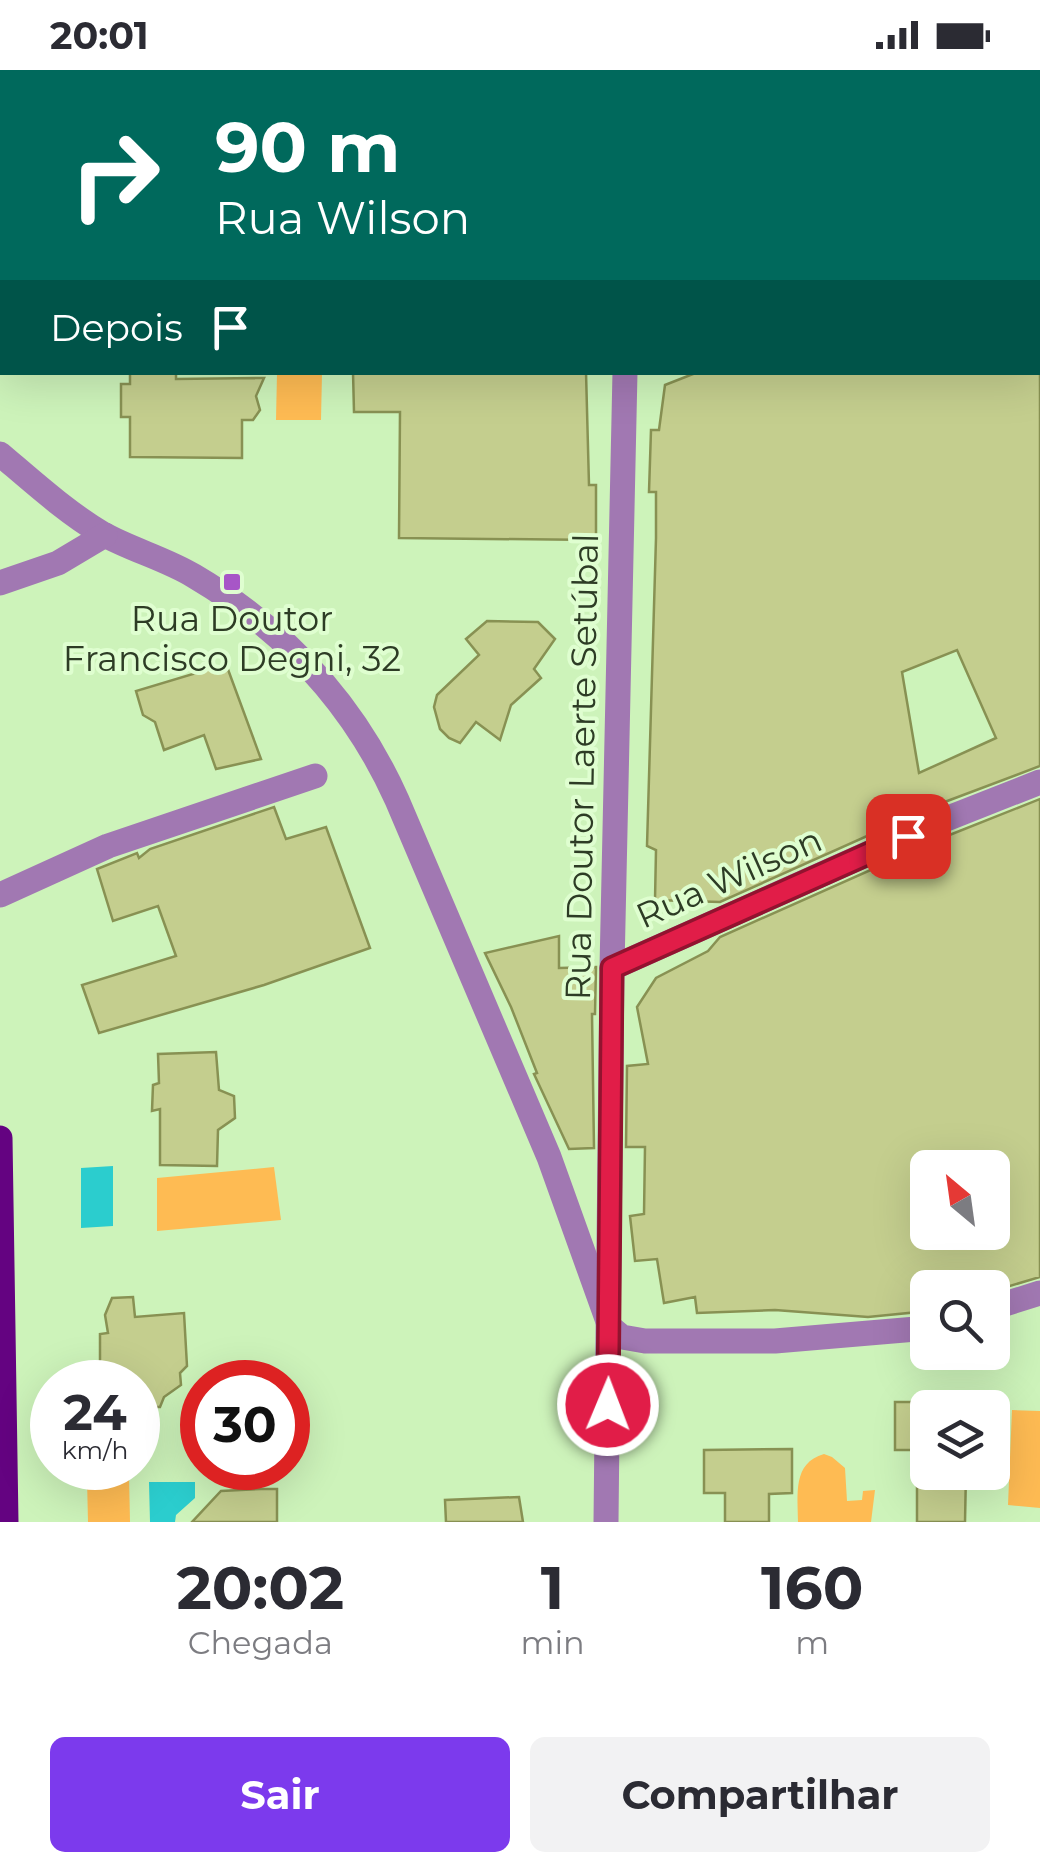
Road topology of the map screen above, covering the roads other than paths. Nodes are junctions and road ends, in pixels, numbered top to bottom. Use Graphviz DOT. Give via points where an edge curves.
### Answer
graph roads {
  1 [pos="625,375"];
  2 [pos="0,454"];
  3 [pos="104,534"];
  4 [pos="0,583"];
  5 [pos="315,776"];
  6 [pos="1040,782"];
  7 [pos="0,895"];
  8 [pos="612,968"];
  9 [pos="0,1138"];
  10 [pos="1040,1293"];
  11 [pos="1010,1302"];
  12 [pos="610,1327"];
  13 [pos="910,1330"];
  14 [pos="6,1522"];
  15 [pos="606,1522"];
  1 -- 8 [label="street, Rua Doutor Laerte Setúbal"];
  2 -- 3 [label="street"];
  3 -- 4 [label="street" via="58,563"];
  3 -- 12 [label="street" via="192,574 258,619 350,713 390,783 549,1157"];
  5 -- 7 [label="street" via="108,846"];
  6 -- 8 [label="street, Rua Wilson"];
  8 -- 12 [label="street, Rua Doutor Laerte Setúbal"];
  9 -- 14 [label="main road"];
  10 -- 11 [label="street"];
  12 -- 13 [label="street" via="645,1341 775,1341"];
  12 -- 15 [label="street, Rua Doutor Laerte Setúbal"];
}
